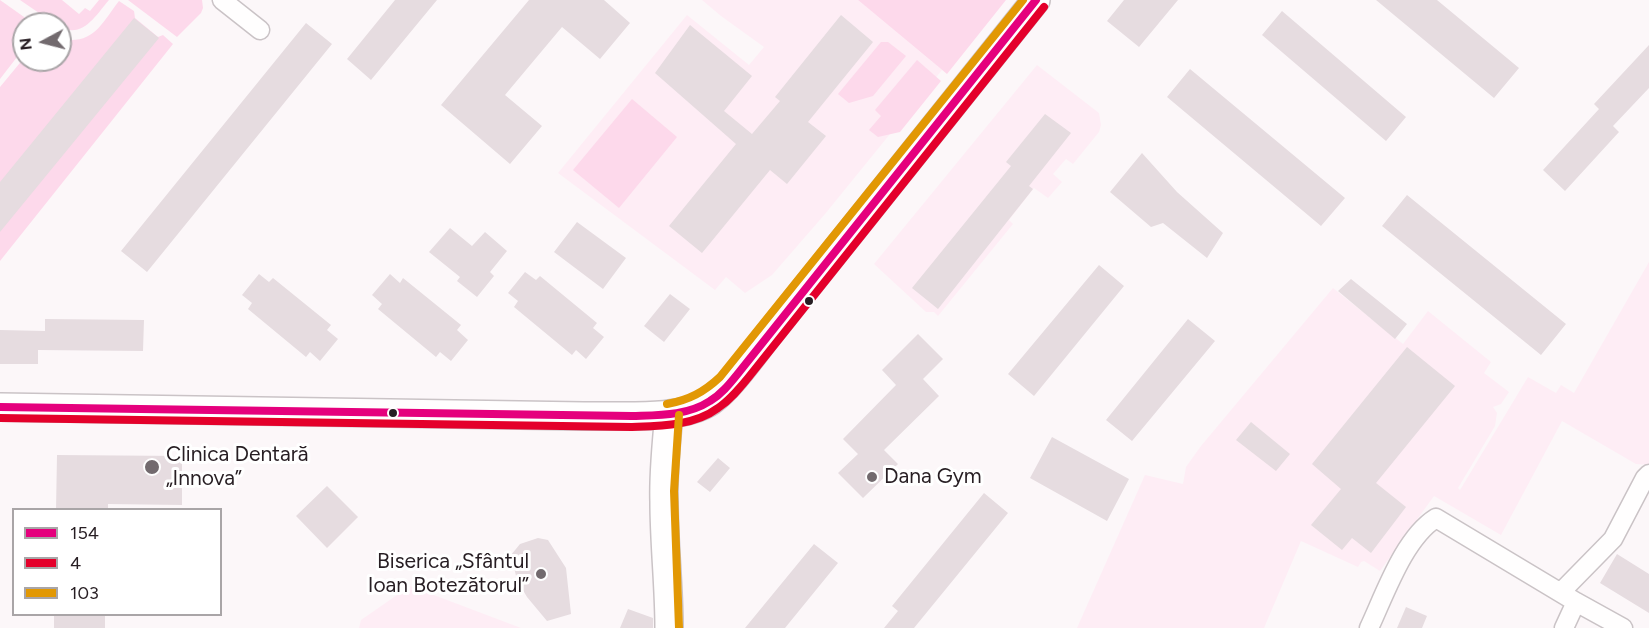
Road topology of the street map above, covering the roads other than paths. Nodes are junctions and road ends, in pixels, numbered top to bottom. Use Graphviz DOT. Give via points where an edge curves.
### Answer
graph roads {
  1 [pos="222,0"];
  2 [pos="1036,0"];
  3 [pos="260,30"];
  4 [pos="0,407"];
  5 [pos="669,414"];
  6 [pos="1649,474"];
  7 [pos="1568,597"];
  8 [pos="669,628"];
  9 [pos="1369,628"];
  10 [pos="1564,628"];
  11 [pos="1623,628"];
  1 -- 3 [label="street"];
  2 -- 5 [label="main road" via="728,384 698,408"];
  4 -- 5 [label="main road"];
  5 -- 8 [label="main road" via="664,481"];
  6 -- 7 [label="street" via="1613,539"];
  7 -- 9 [label="street" via="1436,518 1414,537"];
  7 -- 10 [label="street"];
  7 -- 11 [label="street"];
}
